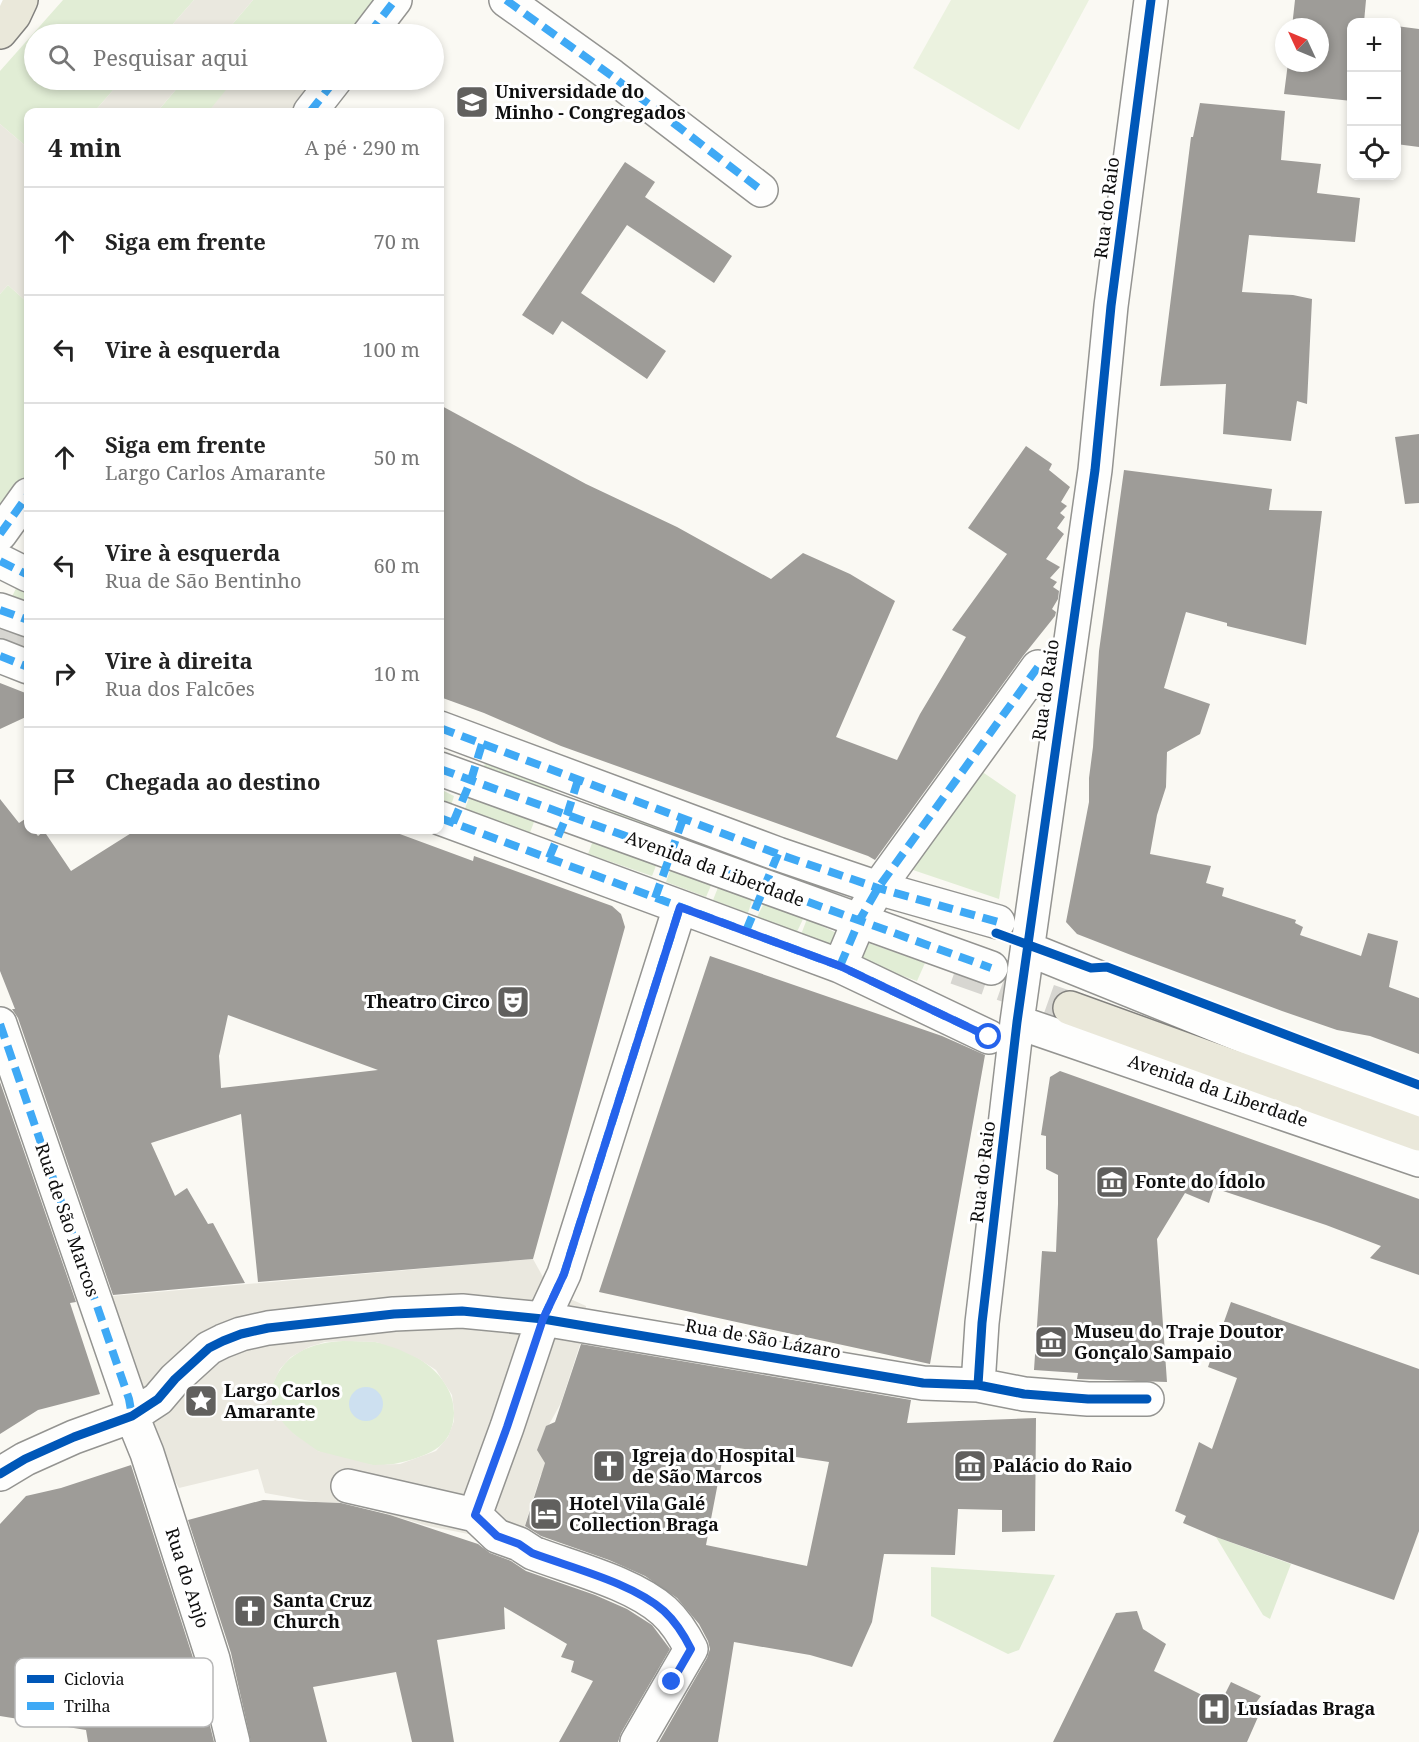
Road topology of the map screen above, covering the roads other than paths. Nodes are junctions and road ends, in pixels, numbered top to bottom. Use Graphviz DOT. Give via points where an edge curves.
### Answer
graph roads {
  1 [pos="21,0"];
  2 [pos="396,0"];
  3 [pos="506,0"];
  4 [pos="1151,0"];
  5 [pos="377,24"];
  6 [pos="0,32"];
  7 [pos="327,90"];
  8 [pos="313,108"];
  9 [pos="761,190"];
  10 [pos="24,501"];
  11 [pos="0,534"];
  12 [pos="0,561"];
  13 [pos="24,573"];
  14 [pos="0,610"];
  15 [pos="24,619"];
  16 [pos="0,656"];
  17 [pos="24,665"];
  18 [pos="1038,668"];
  19 [pos="444,730"];
  20 [pos="482,744"];
  21 [pos="444,770"];
  22 [pos="471,780"];
  23 [pos="578,780"];
  24 [pos="567,815"];
  25 [pos="683,819"];
  26 [pos="446,820"];
  27 [pos="672,853"];
  28 [pos="778,854"];
  29 [pos="549,858"];
  30 [pos="765,887"];
  31 [pos="878,888"];
  32 [pos="667,902"];
  33 [pos="859,921"];
  34 [pos="998,922"];
  35 [pos="747,931"];
  36 [pos="1028,950"];
  37 [pos="840,966"];
  38 [pos="991,968"];
  39 [pos="1070,1008"];
  40 [pos="0,1024"];
  41 [pos="1003,1029"];
  42 [pos="1419,1107"];
  43 [pos="1419,1134"];
  44 [pos="1419,1160"];
  45 [pos="543,1319"];
  46 [pos="978,1385"];
  47 [pos="1147,1399"];
  48 [pos="132,1416"];
  49 [pos="0,1474"];
  50 [pos="348,1486"];
  51 [pos="475,1515"];
  52 [pos="213,1658"];
  53 [pos="213,1659"];
  54 [pos="233,1742"];
  55 [pos="637,1742"];
  1 -- 6 [label="main road"];
  2 -- 5 [label="street"];
  3 -- 9 [label="street"];
  4 -- 36 [label="street, Rua do Raio" via="1111,306 1095,470"];
  7 -- 8 [label="street"];
  10 -- 11 [label="street"];
  12 -- 13 [label="street"];
  14 -- 15 [label="street"];
  16 -- 17 [label="street"];
  18 -- 31 [label="street"];
  19 -- 20 [label="street"];
  20 -- 22 [label="street"];
  20 -- 23 [label="street"];
  21 -- 22 [label="street, Avenida da Liberdade"];
  22 -- 24 [label="street, Avenida da Liberdade"];
  22 -- 26 [label="street"];
  23 -- 24 [label="street"];
  23 -- 25 [label="street"];
  24 -- 27 [label="street, Avenida da Liberdade"];
  24 -- 29 [label="street"];
  25 -- 27 [label="street"];
  25 -- 28 [label="street"];
  26 -- 29 [label="street, Avenida da Liberdade"];
  27 -- 30 [label="street, Avenida da Liberdade"];
  27 -- 32 [label="street"];
  28 -- 30 [label="street"];
  28 -- 31 [label="street"];
  29 -- 32 [label="street, Avenida da Liberdade"];
  30 -- 33 [label="street, Avenida da Liberdade"];
  30 -- 35 [label="street"];
  31 -- 33 [label="street"];
  31 -- 34 [label="street"];
  32 -- 35 [label="street, Avenida da Liberdade"];
  32 -- 45 [label="street" via="564,1274"];
  33 -- 37 [label="street"];
  33 -- 38 [label="street, Avenida da Liberdade"];
  35 -- 37 [label="street, Avenida da Liberdade"];
  36 -- 41 [label="street, Rua do Raio"];
  36 -- 42 [label="street"];
  37 -- 41 [label="street, Avenida da Liberdade"];
  39 -- 43 [label="main road, Avenida da Liberdade"];
  40 -- 48 [label="street, Rua de São Marcos"];
  41 -- 44 [label="street, Avenida da Liberdade"];
  41 -- 46 [label="street, Rua do Raio"];
  45 -- 46 [label="street, Rua de São Lázaro" via="923,1383"];
  45 -- 48 [label="street" via="462,1311 268,1328 209,1348 158,1399"];
  45 -- 51 [label="street"];
  46 -- 47 [label="street, Rua de São Lázaro" via="1024,1394"];
  48 -- 49 [label="street" via="74,1437"];
  48 -- 52 [label="street, Rua do Anjo"];
  50 -- 51 [label="street"];
  51 -- 55 [label="street" via="497,1536 532,1553 639,1593 679,1628 691,1649"];
  53 -- 54 [label="street, Rua do Anjo"];
}
